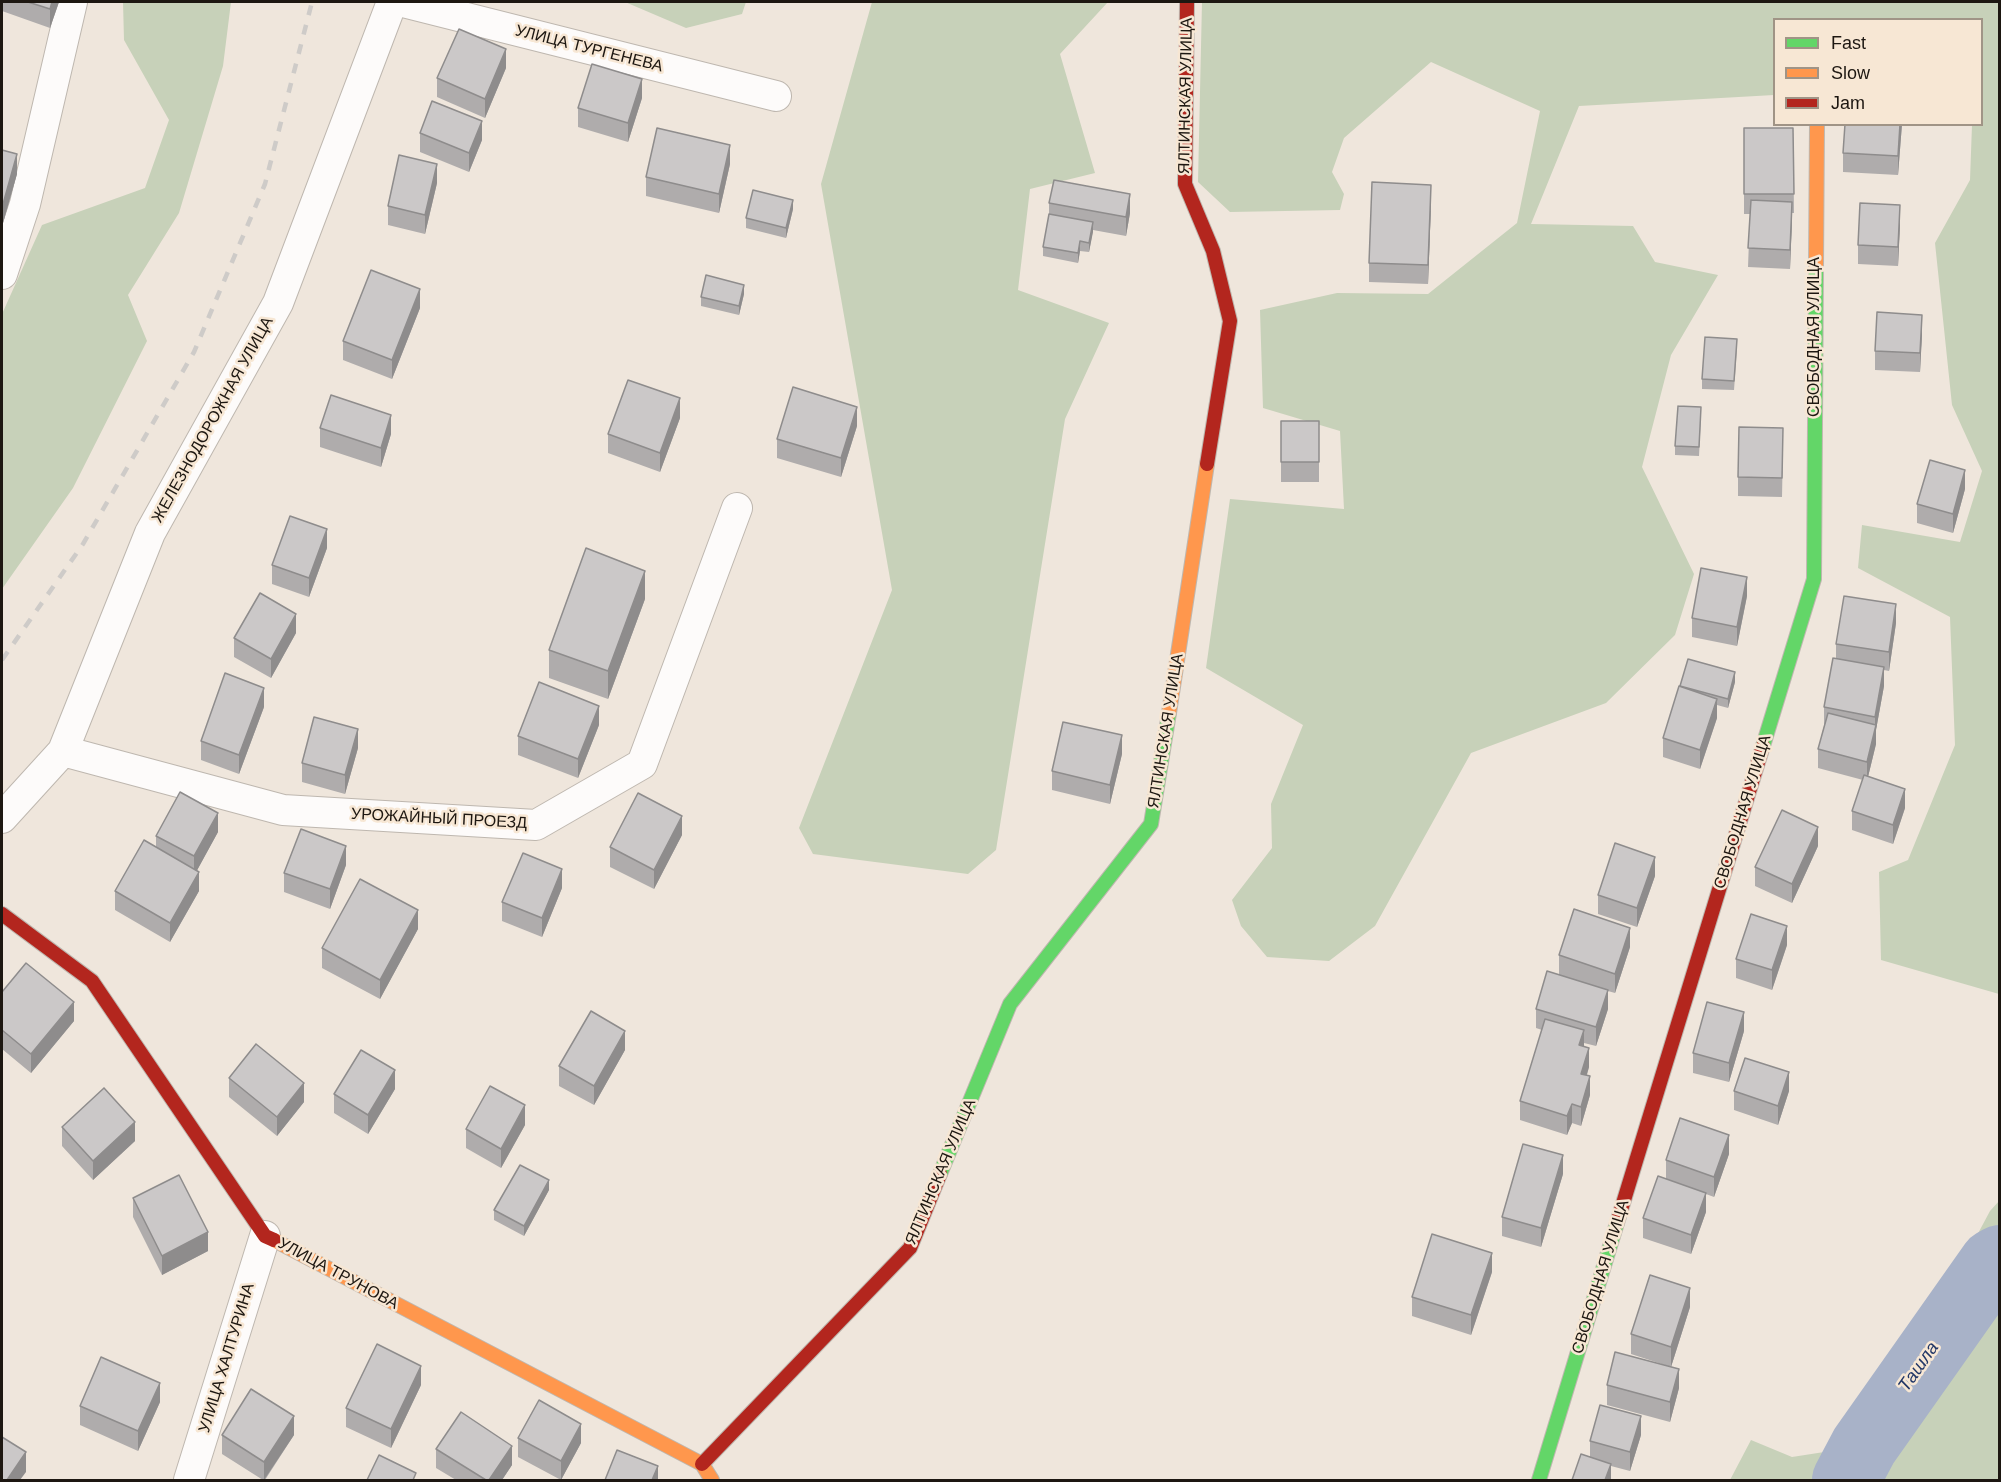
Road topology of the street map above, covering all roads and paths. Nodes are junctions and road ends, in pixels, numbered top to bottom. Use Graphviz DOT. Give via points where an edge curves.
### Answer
graph roads {
  1 [pos="72,2"];
  2 [pos="392,2"];
  3 [pos="403,2"];
  4 [pos="1187,2"];
  5 [pos="776,96"];
  6 [pos="1817,126"];
  7 [pos="2,274"];
  8 [pos="737,508"];
  9 [pos="63,751"];
  10 [pos="2,818"];
  11 [pos="7,924"];
  12 [pos="265,1236"];
  13 [pos="702,1464"];
  14 [pos="189,1480"];
  15 [pos="712,1480"];
  16 [pos="1539,1480"];
  1 -- 7 [label="street" via="25,204"];
  2 -- 9 [label="street, ЖЕЛЕЗНОДОРОЖНАЯ УЛИЦА" via="278,303 150,534"];
  3 -- 5 [label="street, УЛИЦА ТУРГЕНЕВА"];
  4 -- 13 [label="street, ЯЛТИНСКАЯ УЛИЦА" via="1185,184 1213,251 1230,321 1151,824 1010,1004 910,1248"];
  6 -- 16 [label="street, СВОБОДНАЯ УЛИЦА" via="1814,579"];
  8 -- 9 [label="street, УРОЖАЙНЫЙ ПРОЕЗД" via="642,764 536,825 283,810"];
  9 -- 10 [label="street, ЖЕЛЕЗНОДОРОЖНАЯ УЛИЦА"];
  11 -- 12 [label="street, УЛИЦА ТРУНОВА" via="92,981"];
  12 -- 13 [label="street, УЛИЦА ТРУНОВА"];
  12 -- 14 [label="street, УЛИЦА ХАЛТУРИНА"];
  13 -- 15 [label="street"];
}
